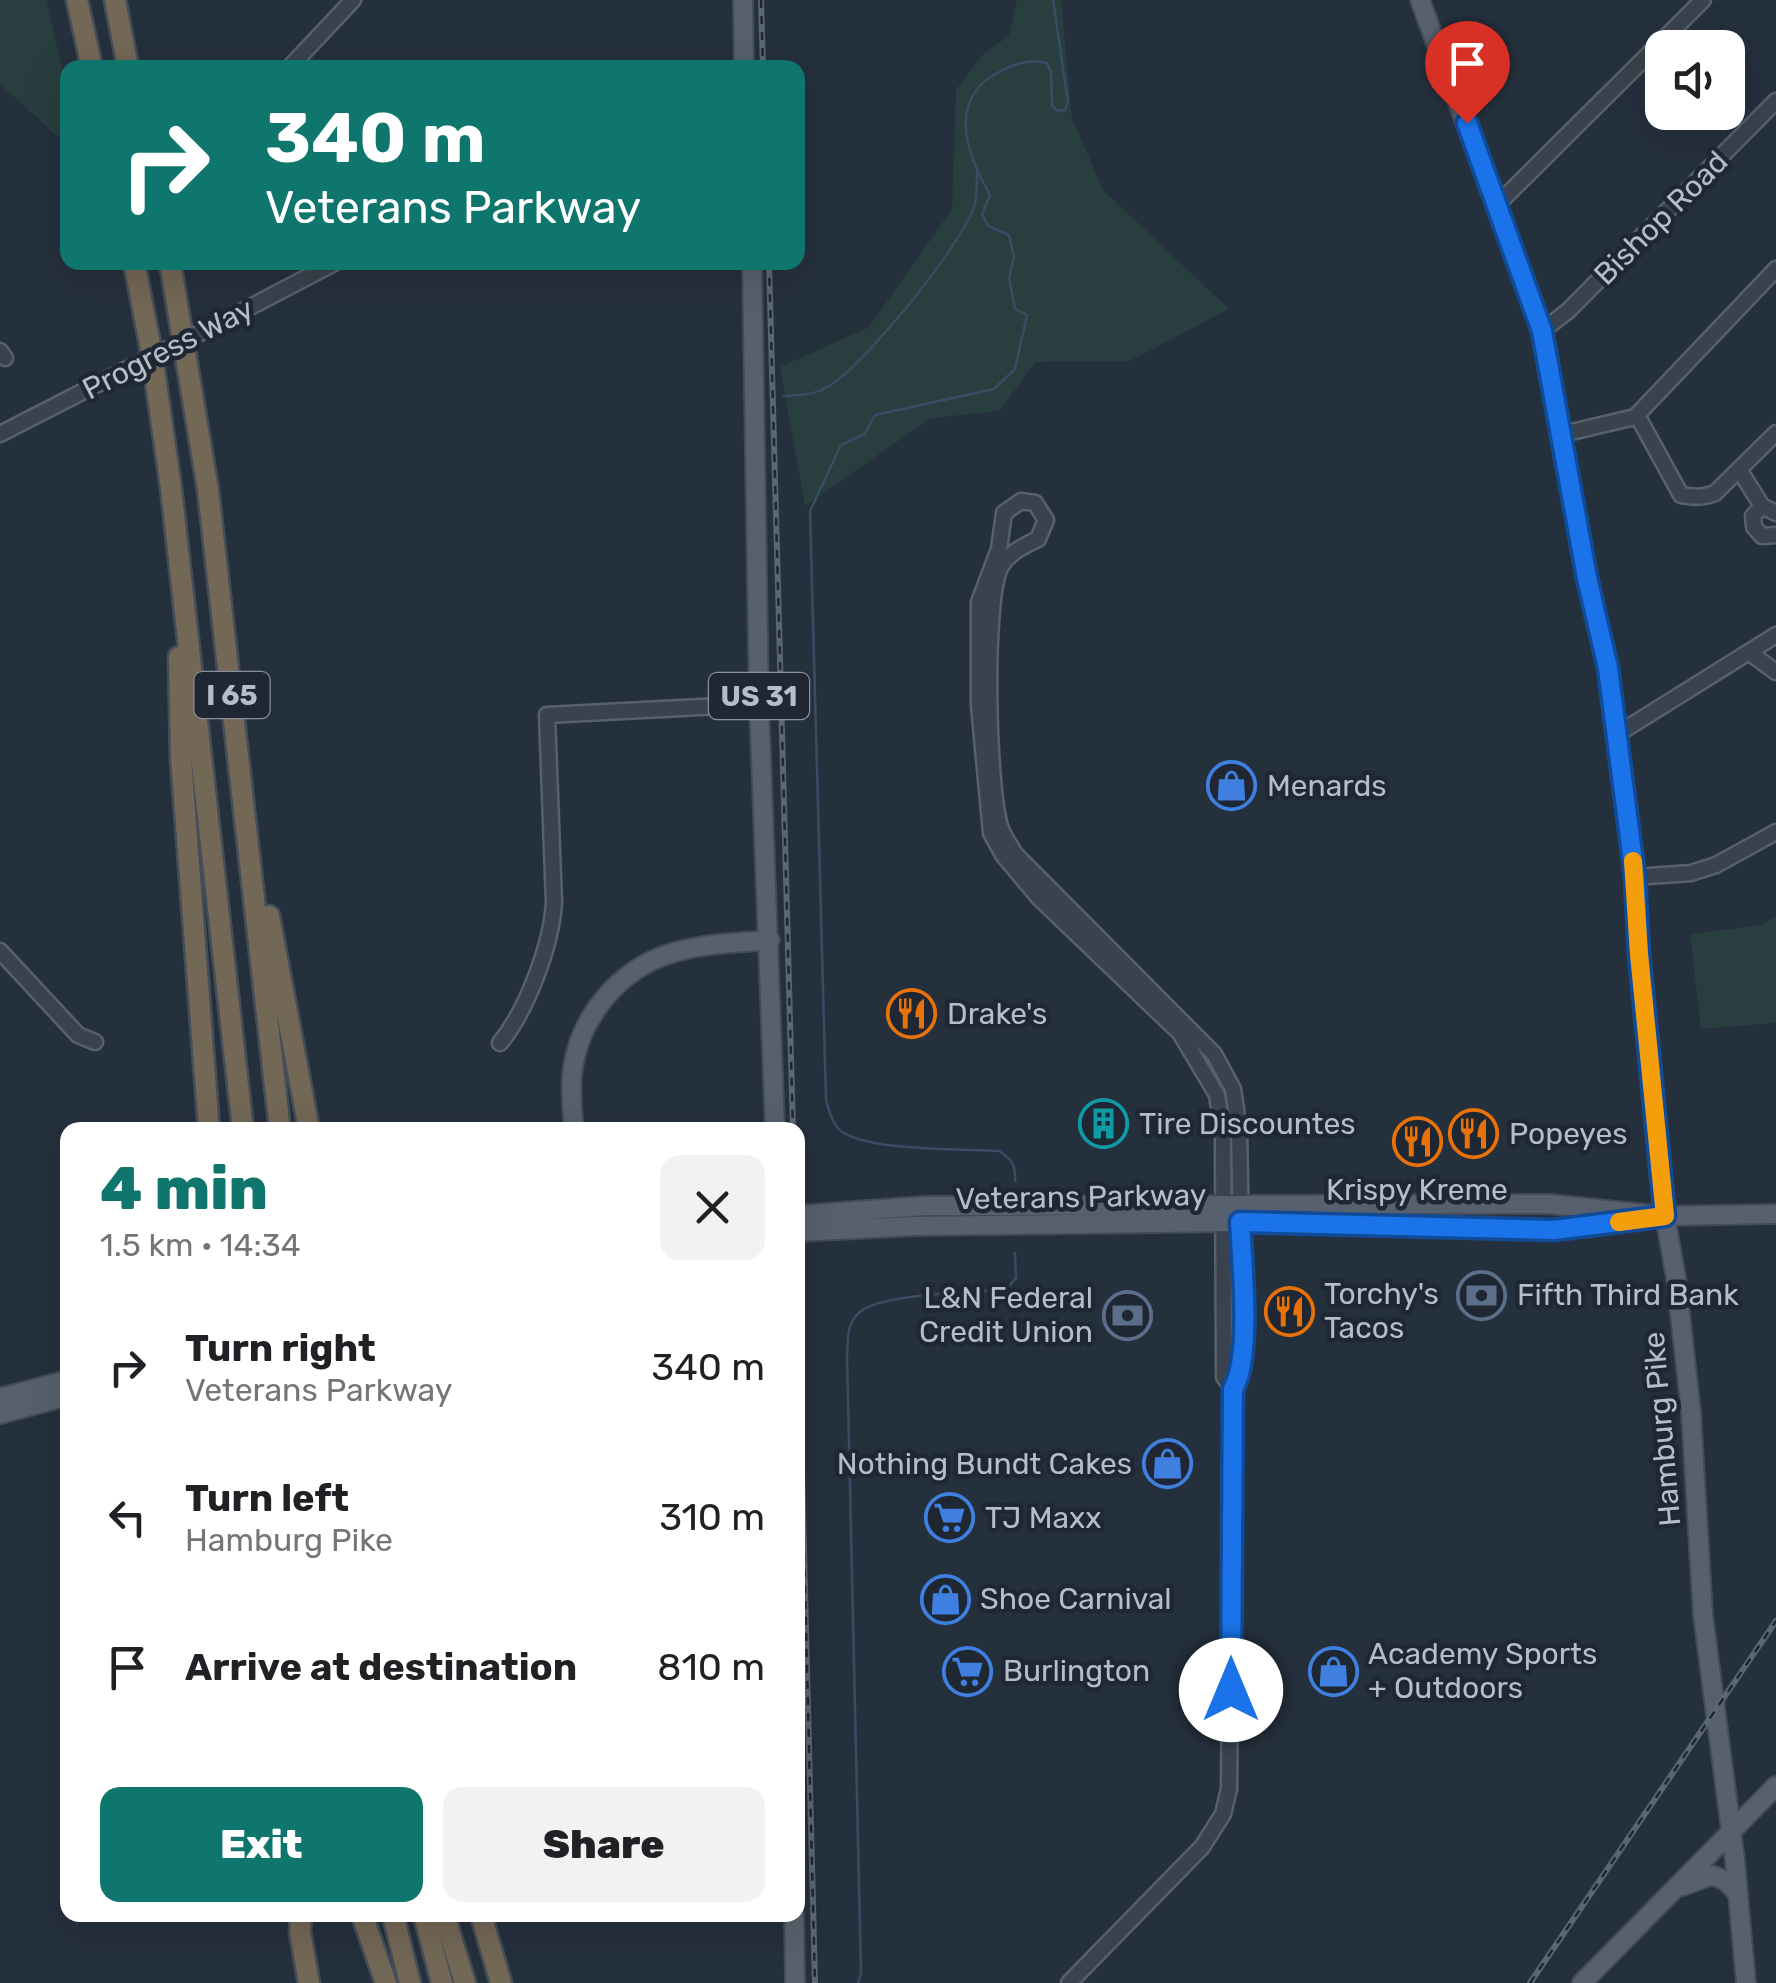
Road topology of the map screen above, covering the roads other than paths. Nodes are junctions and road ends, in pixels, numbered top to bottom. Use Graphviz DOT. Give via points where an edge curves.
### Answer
graph roads {
  1 [pos="77,0"];
  2 [pos="114,0"];
  3 [pos="353,0"];
  4 [pos="743,0"];
  5 [pos="1420,0"];
  6 [pos="1703,0"];
  7 [pos="90,60"];
  8 [pos="126,60"];
  9 [pos="297,60"];
  10 [pos="739,60"];
  11 [pos="1776,101"];
  12 [pos="1497,205"];
  13 [pos="1776,269"];
  14 [pos="136,270"];
  15 [pos="171,270"];
  16 [pos="321,270"];
  17 [pos="752,270"];
  18 [pos="1542,331"];
  19 [pos="1637,416"];
  20 [pos="1776,433"];
  21 [pos="0,434"];
  22 [pos="1563,434"];
  23 [pos="1740,471"];
  24 [pos="1769,509"];
  25 [pos="175,525"];
  26 [pos="1002,526"];
  27 [pos="1776,535"];
  28 [pos="1025,544"];
  29 [pos="1776,635"];
  30 [pos="1750,653"];
  31 [pos="1776,672"];
  32 [pos="759,704"];
  33 [pos="236,728"];
  34 [pos="1616,736"];
  35 [pos="1776,832"];
  36 [pos="1635,877"];
  37 [pos="770,940"];
  38 [pos="0,951"];
  39 [pos="95,1042"];
  40 [pos="500,1043"];
  41 [pos="208,1122"];
  42 [pos="241,1122"];
  43 [pos="279,1122"];
  44 [pos="308,1122"];
  45 [pos="574,1122"];
  46 [pos="775,1122"];
  47 [pos="1776,1214"];
  48 [pos="1231,1215"];
  49 [pos="805,1216"];
  50 [pos="1665,1216"];
  51 [pos="843,1220"];
  52 [pos="805,1230"];
  53 [pos="60,1382"];
  54 [pos="0,1398"];
  55 [pos="60,1398"];
  56 [pos="0,1414"];
  57 [pos="1776,1786"];
  58 [pos="1730,1832"];
  59 [pos="1673,1890"];
  60 [pos="1738,1894"];
  61 [pos="301,1922"];
  62 [pos="356,1922"];
  63 [pos="364,1922"];
  64 [pos="395,1922"];
  65 [pos="426,1922"];
  66 [pos="446,1922"];
  67 [pos="470,1922"];
  68 [pos="483,1922"];
  69 [pos="794,1922"];
  70 [pos="309,1983"];
  71 [pos="370,1983"];
  72 [pos="386,1983"];
  73 [pos="410,1983"];
  74 [pos="442,1983"];
  75 [pos="465,1983"];
  76 [pos="486,1983"];
  77 [pos="500,1983"];
  78 [pos="794,1983"];
  79 [pos="1070,1983"];
  80 [pos="1582,1983"];
  81 [pos="1746,1983"];
  1 -- 7 [label="highway"];
  2 -- 8 [label="highway"];
  3 -- 9 [label="street"];
  4 -- 10 [label="main road"];
  5 -- 12 [label="main road, Hamburg Pike"];
  6 -- 12 [label="street"];
  11 -- 18 [label="street, Bishop Road"];
  12 -- 18 [label="main road, Hamburg Pike"];
  13 -- 19 [label="street"];
  14 -- 25 [label="highway, I 65"];
  15 -- 33 [label="highway, I 65" via="208,490"];
  16 -- 21 [label="street, Progress Way, bridge"];
  17 -- 32 [label="main road, US 31"];
  18 -- 22 [label="main road, Hamburg Pike"];
  19 -- 22 [label="street"];
  19 -- 23 [label="street" via="1681,495 1716,493"];
  20 -- 23 [label="street"];
  22 -- 34 [label="main road, Hamburg Pike"];
  23 -- 24 [label="street"];
  24 -- 27 [label="street" via="1754,516 1754,526 1762,536"];
  25 -- 41 [label="highway" via="181,758"];
  25 -- 42 [label="highway, I 65"];
  26 -- 28 [label="street" via="1013,541"];
  26 -- 28 [label="street" via="1014,503 1040,508 1046,520 1042,534"];
  26 -- 48 [label="street" via="979,602 991,833 1039,898 1188,1046 1217,1095"];
  28 -- 48 [label="street" via="1001,566 990,602 1000,826 1014,854 1214,1054 1234,1090 1240,1130"];
  29 -- 30 [label="street"];
  30 -- 31 [label="street"];
  30 -- 34 [label="street"];
  32 -- 37 [label="main road, US 31"];
  32 -- 40 [label="street" via="546,715 552,933"];
  33 -- 43 [label="highway, I 65"];
  33 -- 44 [label="highway"];
  34 -- 36 [label="main road, Hamburg Pike"];
  35 -- 36 [label="street" via="1716,865"];
  36 -- 50 [label="main road, Hamburg Pike"];
  37 -- 45 [label="main road" via="668,954 615,986 590,1017 573,1068"];
  37 -- 46 [label="main road, US 31"];
  38 -- 39 [label="street" via="78,1035"];
  47 -- 50 [label="main road, Veterans Parkway"];
  48 -- 50 [label="main road, Veterans Parkway" via="1554,1230"];
  48 -- 51 [label="main road, Veterans Parkway"];
  48 -- 79 [label="street" via="1224,1377 1233,1389 1231,1726 1223,1814 1202,1846"];
  49 -- 51 [label="main road, Veterans Parkway"];
  50 -- 58 [label="main road, Hamburg Pike"];
  51 -- 52 [label="main road, Veterans Parkway"];
  53 -- 54 [label="main road"];
  55 -- 56 [label="main road"];
  57 -- 58 [label="main road"];
  58 -- 59 [label="main road"];
  58 -- 60 [label="main road, Hamburg Pike"];
  59 -- 60 [label="main road" via="1712,1875"];
  59 -- 80 [label="main road"];
  60 -- 81 [label="main road, Hamburg Pike"];
  61 -- 70 [label="highway"];
  62 -- 71 [label="highway"];
  63 -- 72 [label="highway"];
  64 -- 73 [label="highway"];
  65 -- 74 [label="highway"];
  66 -- 75 [label="highway"];
  67 -- 76 [label="highway"];
  68 -- 77 [label="highway"];
  69 -- 78 [label="main road"];
}
